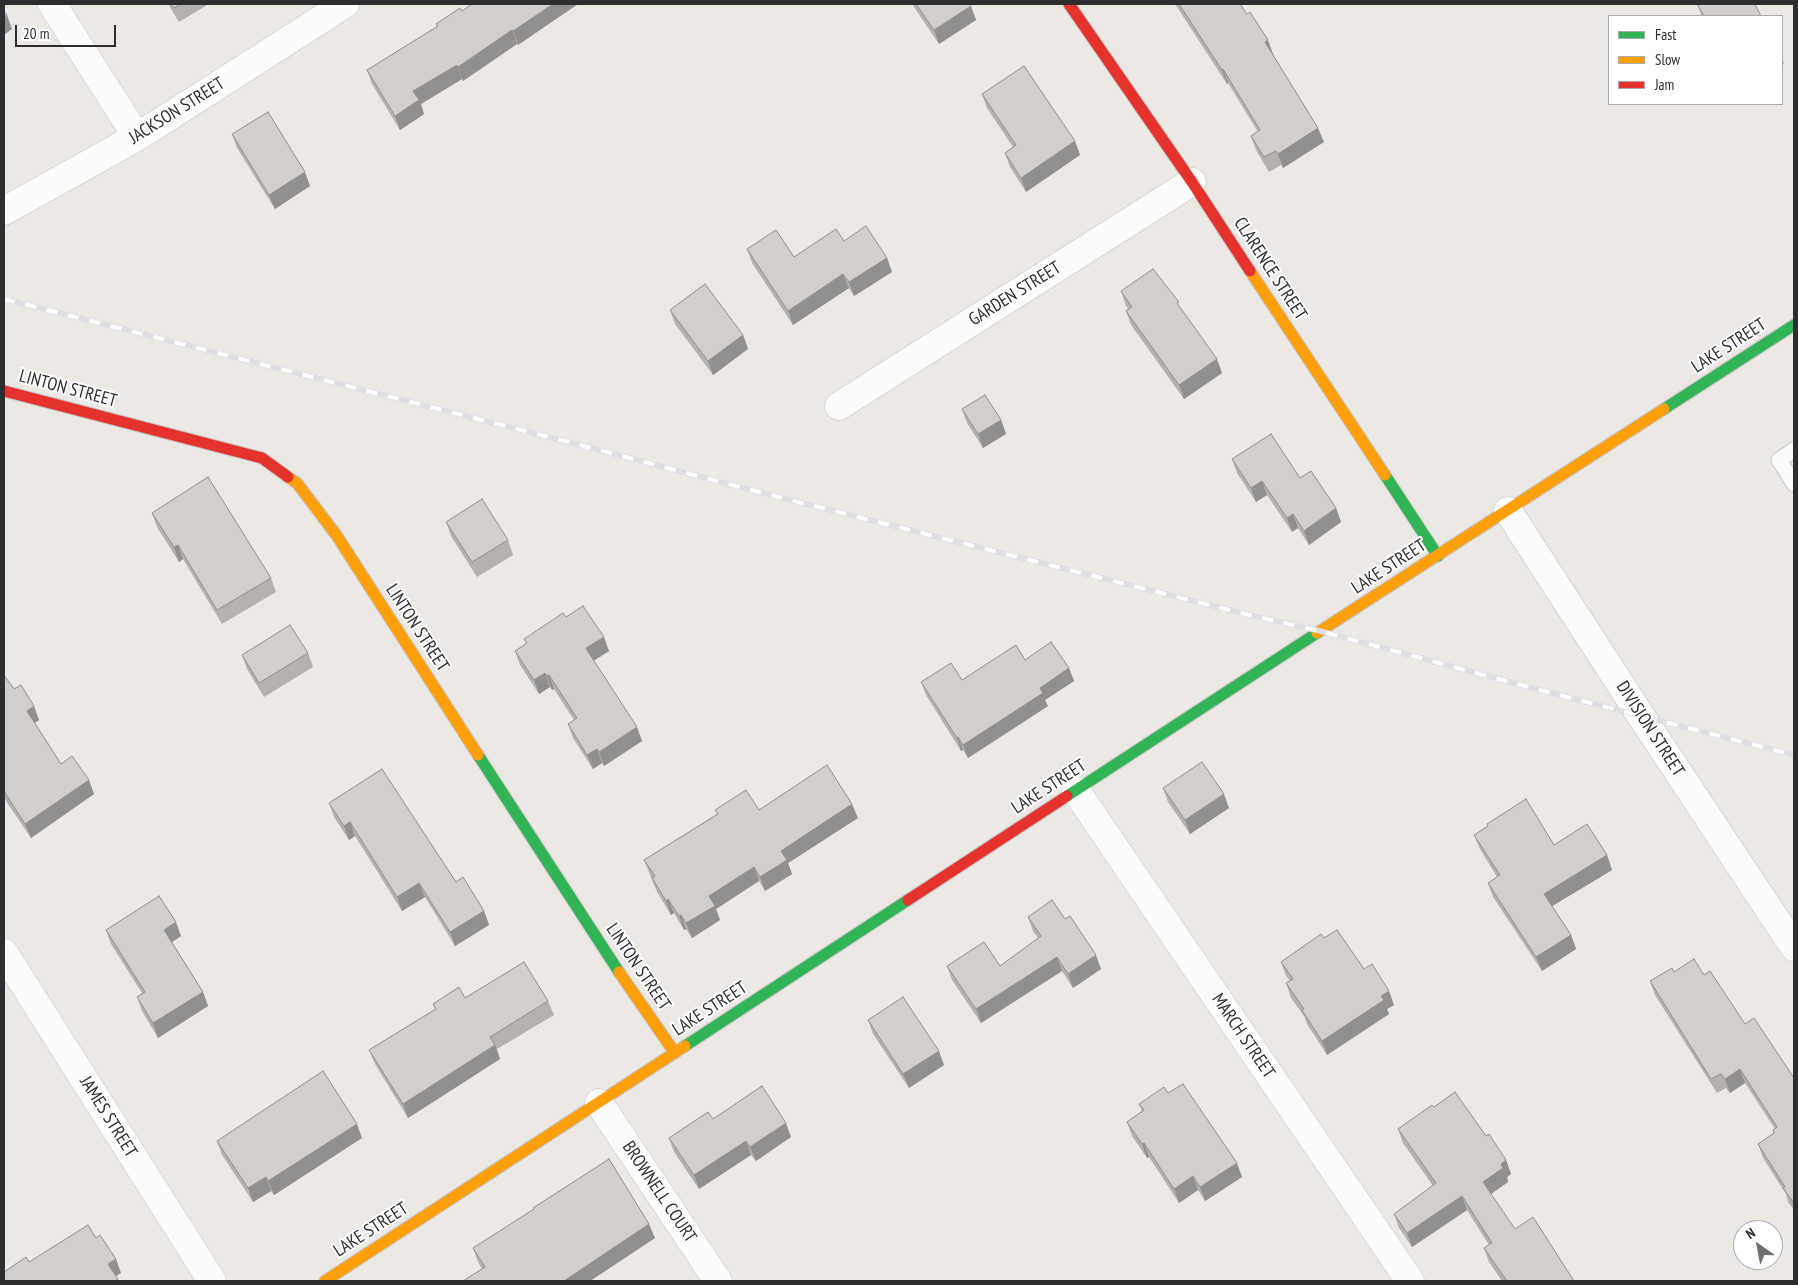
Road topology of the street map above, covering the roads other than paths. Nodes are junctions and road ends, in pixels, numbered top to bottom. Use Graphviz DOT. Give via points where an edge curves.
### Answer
graph roads {
  1 [pos="52,4"];
  2 [pos="345,4"];
  3 [pos="1069,4"];
  4 [pos="137,137"];
  5 [pos="1192,182"];
  6 [pos="4,211"];
  7 [pos="1794,325"];
  8 [pos="4,391"];
  9 [pos="839,406"];
  10 [pos="1794,450"];
  11 [pos="1794,484"];
  12 [pos="1508,511"];
  13 [pos="1438,556"];
  14 [pos="1076,791"];
  15 [pos="1794,947"];
  16 [pos="4,953"];
  17 [pos="675,1053"];
  18 [pos="599,1103"];
  19 [pos="212,1281"];
  20 [pos="325,1281"];
  21 [pos="718,1281"];
  22 [pos="1410,1281"];
  1 -- 4 [label="street"];
  2 -- 4 [label="street, JACKSON STREET"];
  3 -- 5 [label="street, CLARENCE STREET"];
  4 -- 6 [label="street, JACKSON STREET"];
  5 -- 9 [label="street, GARDEN STREET"];
  5 -- 13 [label="street, CLARENCE STREET"];
  7 -- 12 [label="street, LAKE STREET"];
  8 -- 17 [label="street, LINTON STREET" via="262,458 297,482 337,536"];
  10 -- 11 [label="lane" via="1780,460"];
  12 -- 13 [label="street, LAKE STREET"];
  12 -- 15 [label="street, DIVISION STREET"];
  13 -- 14 [label="street, LAKE STREET"];
  14 -- 17 [label="street, LAKE STREET"];
  14 -- 22 [label="street, MARCH STREET"];
  16 -- 19 [label="street, JAMES STREET"];
  17 -- 18 [label="street, LAKE STREET"];
  18 -- 20 [label="street, LAKE STREET"];
  18 -- 21 [label="street, BROWNELL COURT"];
}
